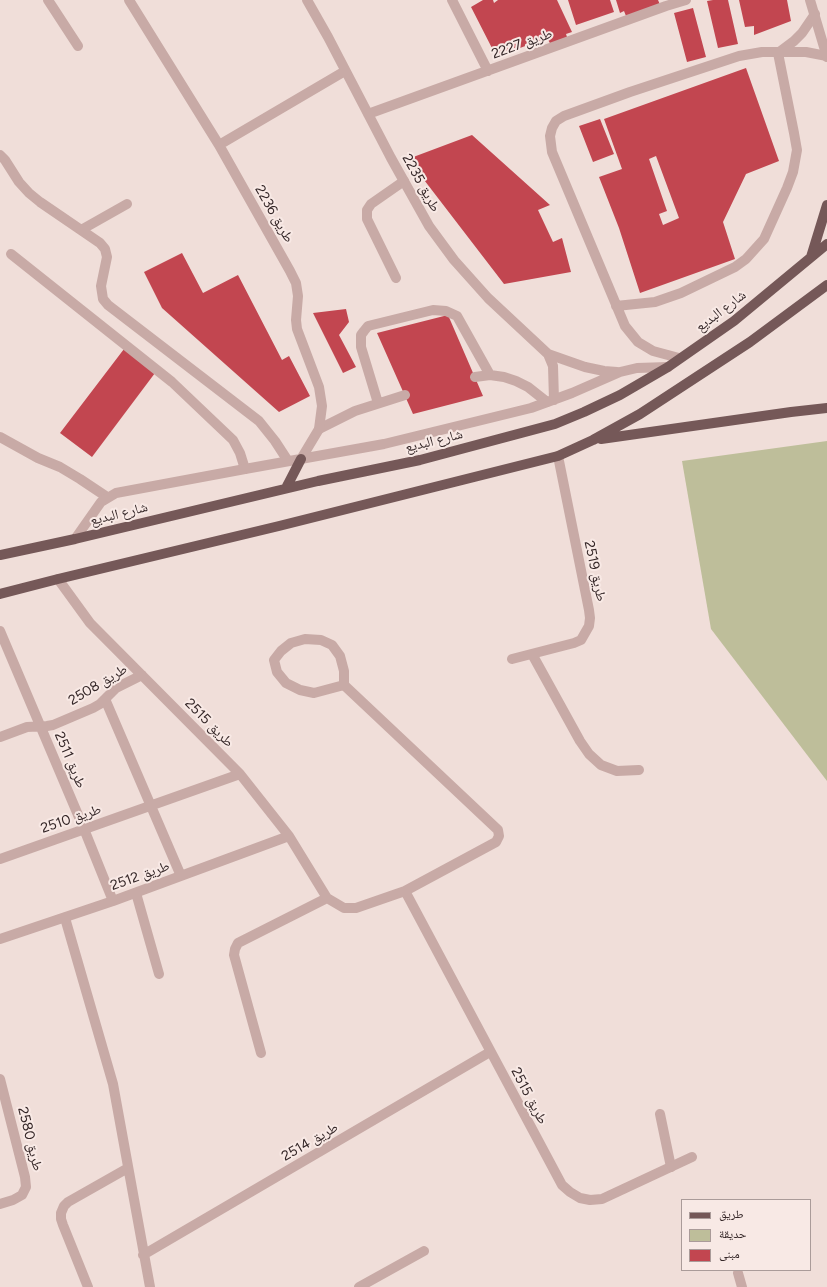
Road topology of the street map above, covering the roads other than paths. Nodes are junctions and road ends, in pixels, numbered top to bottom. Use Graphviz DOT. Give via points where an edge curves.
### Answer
graph roads {
  1 [pos="48,0"];
  2 [pos="129,0"];
  3 [pos="307,0"];
  4 [pos="452,0"];
  5 [pos="686,0"];
  6 [pos="810,0"];
  7 [pos="815,14"];
  8 [pos="78,46"];
  9 [pos="778,53"];
  10 [pos="827,56"];
  11 [pos="345,71"];
  12 [pos="488,71"];
  13 [pos="368,114"];
  14 [pos="219,145"];
  15 [pos="0,155"];
  16 [pos="404,181"];
  17 [pos="127,204"];
  18 [pos="827,205"];
  19 [pos="81,230"];
  20 [pos="827,244"];
  21 [pos="10,254"];
  22 [pos="811,257"];
  23 [pos="396,278"];
  24 [pos="827,285"];
  25 [pos="616,306"];
  26 [pos="548,354"];
  27 [pos="679,358"];
  28 [pos="668,367"];
  29 [pos="620,372"];
  30 [pos="490,375"];
  31 [pos="475,377"];
  32 [pos="405,395"];
  33 [pos="550,401"];
  34 [pos="378,403"];
  35 [pos="827,408"];
  36 [pos="319,429"];
  37 [pos="0,437"];
  38 [pos="593,440"];
  39 [pos="558,456"];
  40 [pos="301,459"];
  41 [pos="288,461"];
  42 [pos="244,469"];
  43 [pos="286,488"];
  44 [pos="107,497"];
  45 [pos="75,539"];
  46 [pos="0,555"];
  47 [pos="58,579"];
  48 [pos="0,594"];
  49 [pos="0,631"];
  50 [pos="532,654"];
  51 [pos="512,659"];
  52 [pos="142,675"];
  53 [pos="344,684"];
  54 [pos="105,699"];
  55 [pos="41,727"];
  56 [pos="0,737"];
  57 [pos="639,770"];
  58 [pos="240,774"];
  59 [pos="151,806"];
  60 [pos="84,829"];
  61 [pos="289,836"];
  62 [pos="0,859"];
  63 [pos="181,876"];
  64 [pos="405,892"];
  65 [pos="136,893"];
  66 [pos="327,898"];
  67 [pos="113,901"];
  68 [pos="65,918"];
  69 [pos="0,939"];
  70 [pos="159,974"];
  71 [pos="490,1052"];
  72 [pos="261,1053"];
  73 [pos="0,1079"];
  74 [pos="660,1114"];
  75 [pos="692,1157"];
  76 [pos="671,1167"];
  77 [pos="128,1168"];
  78 [pos="0,1204"];
  79 [pos="424,1251"];
  80 [pos="144,1255"];
  81 [pos="738,1274"];
  82 [pos="88,1287"];
  83 [pos="150,1287"];
  84 [pos="360,1287"];
  85 [pos="742,1287"];
  1 -- 8 [label="street"];
  2 -- 14 [label="street, طريق 2236"];
  3 -- 11 [label="street, طريق 2235"];
  4 -- 12 [label="street"];
  5 -- 12 [label="street, طريق 2227"];
  6 -- 7 [label="street"];
  7 -- 9 [label="street" via="802,33"];
  7 -- 10 [label="street"];
  9 -- 10 [label="street" via="806,52"];
  9 -- 25 [label="street" via="797,150 793,172 764,239 735,267 681,293 655,302"];
  9 -- 25 [label="street" via="762,52 739,56 630,92 556,121 550,136 552,152"];
  11 -- 13 [label="street, طريق 2235"];
  11 -- 14 [label="street"];
  12 -- 13 [label="street, طريق 2227"];
  13 -- 16 [label="street, طريق 2235"];
  14 -- 36 [label="street, طريق 2236" via="296,283 297,329 319,387 322,406"];
  15 -- 19 [label="street" via="29,193"];
  16 -- 23 [label="street" via="371,204 367,210 367,219"];
  16 -- 26 [label="street, طريق 2235" via="430,226 454,260 488,298"];
  17 -- 19 [label="street"];
  18 -- 22 [label="main road"];
  19 -- 41 [label="street" via="105,249 107,257 101,286 103,299 108,305 258,421"];
  20 -- 22 [label="main road, شارع البديع"];
  21 -- 42 [label="street" via="172,382 233,440"];
  22 -- 27 [label="main road, شارع البديع" via="734,321"];
  24 -- 38 [label="main road" via="750,342 690,382"];
  25 -- 27 [label="street" via="625,326 638,342 653,352"];
  26 -- 29 [label="street, طريق 2235" via="585,367"];
  26 -- 33 [label="street" via="553,366"];
  27 -- 28 [label="main road, شارع البديع"];
  28 -- 29 [label="street" via="637,368"];
  28 -- 43 [label="main road, شارع البديع" via="620,394 555,424 420,460"];
  29 -- 33 [label="street"];
  30 -- 31 [label="street"];
  30 -- 33 [label="street" via="516,381"];
  30 -- 34 [label="street" via="457,316 446,311 433,310 368,326 361,335 361,347"];
  32 -- 34 [label="street"];
  33 -- 40 [label="street" via="384,444"];
  34 -- 36 [label="street" via="345,415"];
  35 -- 38 [label="main road"];
  36 -- 40 [label="street, طريق 2236"];
  37 -- 44 [label="street" via="73,475"];
  38 -- 39 [label="main road"];
  39 -- 47 [label="main road"];
  39 -- 50 [label="street, طريق 2519" via="590,618 589,626 581,640"];
  40 -- 41 [label="street"];
  40 -- 43 [label="main road"];
  41 -- 42 [label="street"];
  42 -- 44 [label="street" via="125,491"];
  43 -- 45 [label="main road, شارع البديع"];
  44 -- 45 [label="street"];
  45 -- 46 [label="main road, شارع البديع"];
  47 -- 48 [label="main road"];
  47 -- 52 [label="street, طريق 2515" via="90,623"];
  49 -- 55 [label="street, طريق 2511"];
  50 -- 51 [label="street, طريق 2519"];
  50 -- 57 [label="street" via="589,754 601,766 617,771"];
  52 -- 54 [label="street, طريق 2508" via="116,688"];
  52 -- 58 [label="street, طريق 2515"];
  53 -- 53 [label="street" via="340,656 332,645 321,640 290,643 274,660 277,672 286,683 300,690 314,693"];
  53 -- 64 [label="street, طريق 2515" via="498,830 496,842"];
  54 -- 55 [label="street, طريق 2508" via="96,706 53,725"];
  54 -- 59 [label="street"];
  55 -- 56 [label="street, طريق 2508" via="27,727"];
  55 -- 60 [label="street, طريق 2511"];
  58 -- 59 [label="street, طريق 2510"];
  58 -- 61 [label="street, طريق 2515"];
  59 -- 60 [label="street, طريق 2510"];
  59 -- 63 [label="street"];
  60 -- 62 [label="street, طريق 2510"];
  60 -- 67 [label="street, طريق 2511"];
  61 -- 63 [label="street, طريق 2512"];
  61 -- 66 [label="street, طريق 2515"];
  63 -- 65 [label="street, طريق 2512"];
  64 -- 66 [label="street, طريق 2515" via="356,908 344,908"];
  64 -- 71 [label="street, طريق 2515"];
  65 -- 67 [label="street, طريق 2512"];
  65 -- 70 [label="street"];
  66 -- 72 [label="street" via="238,943 235,949 234,955"];
  67 -- 68 [label="street, طريق 2512"];
  68 -- 69 [label="street, طريق 2512"];
  68 -- 77 [label="street" via="113,1084"];
  71 -- 76 [label="street, طريق 2515" via="556,1176 570,1192 580,1198 602,1199"];
  71 -- 80 [label="street, طريق 2514"];
  73 -- 78 [label="street, طريق 2580" via="26,1187 22,1195"];
  74 -- 76 [label="street"];
  75 -- 76 [label="street, طريق 2515"];
  77 -- 80 [label="street"];
  77 -- 82 [label="street" via="68,1202 61,1213 63,1225"];
  79 -- 84 [label="street"];
  80 -- 83 [label="street"];
  81 -- 85 [label="street"];
}
